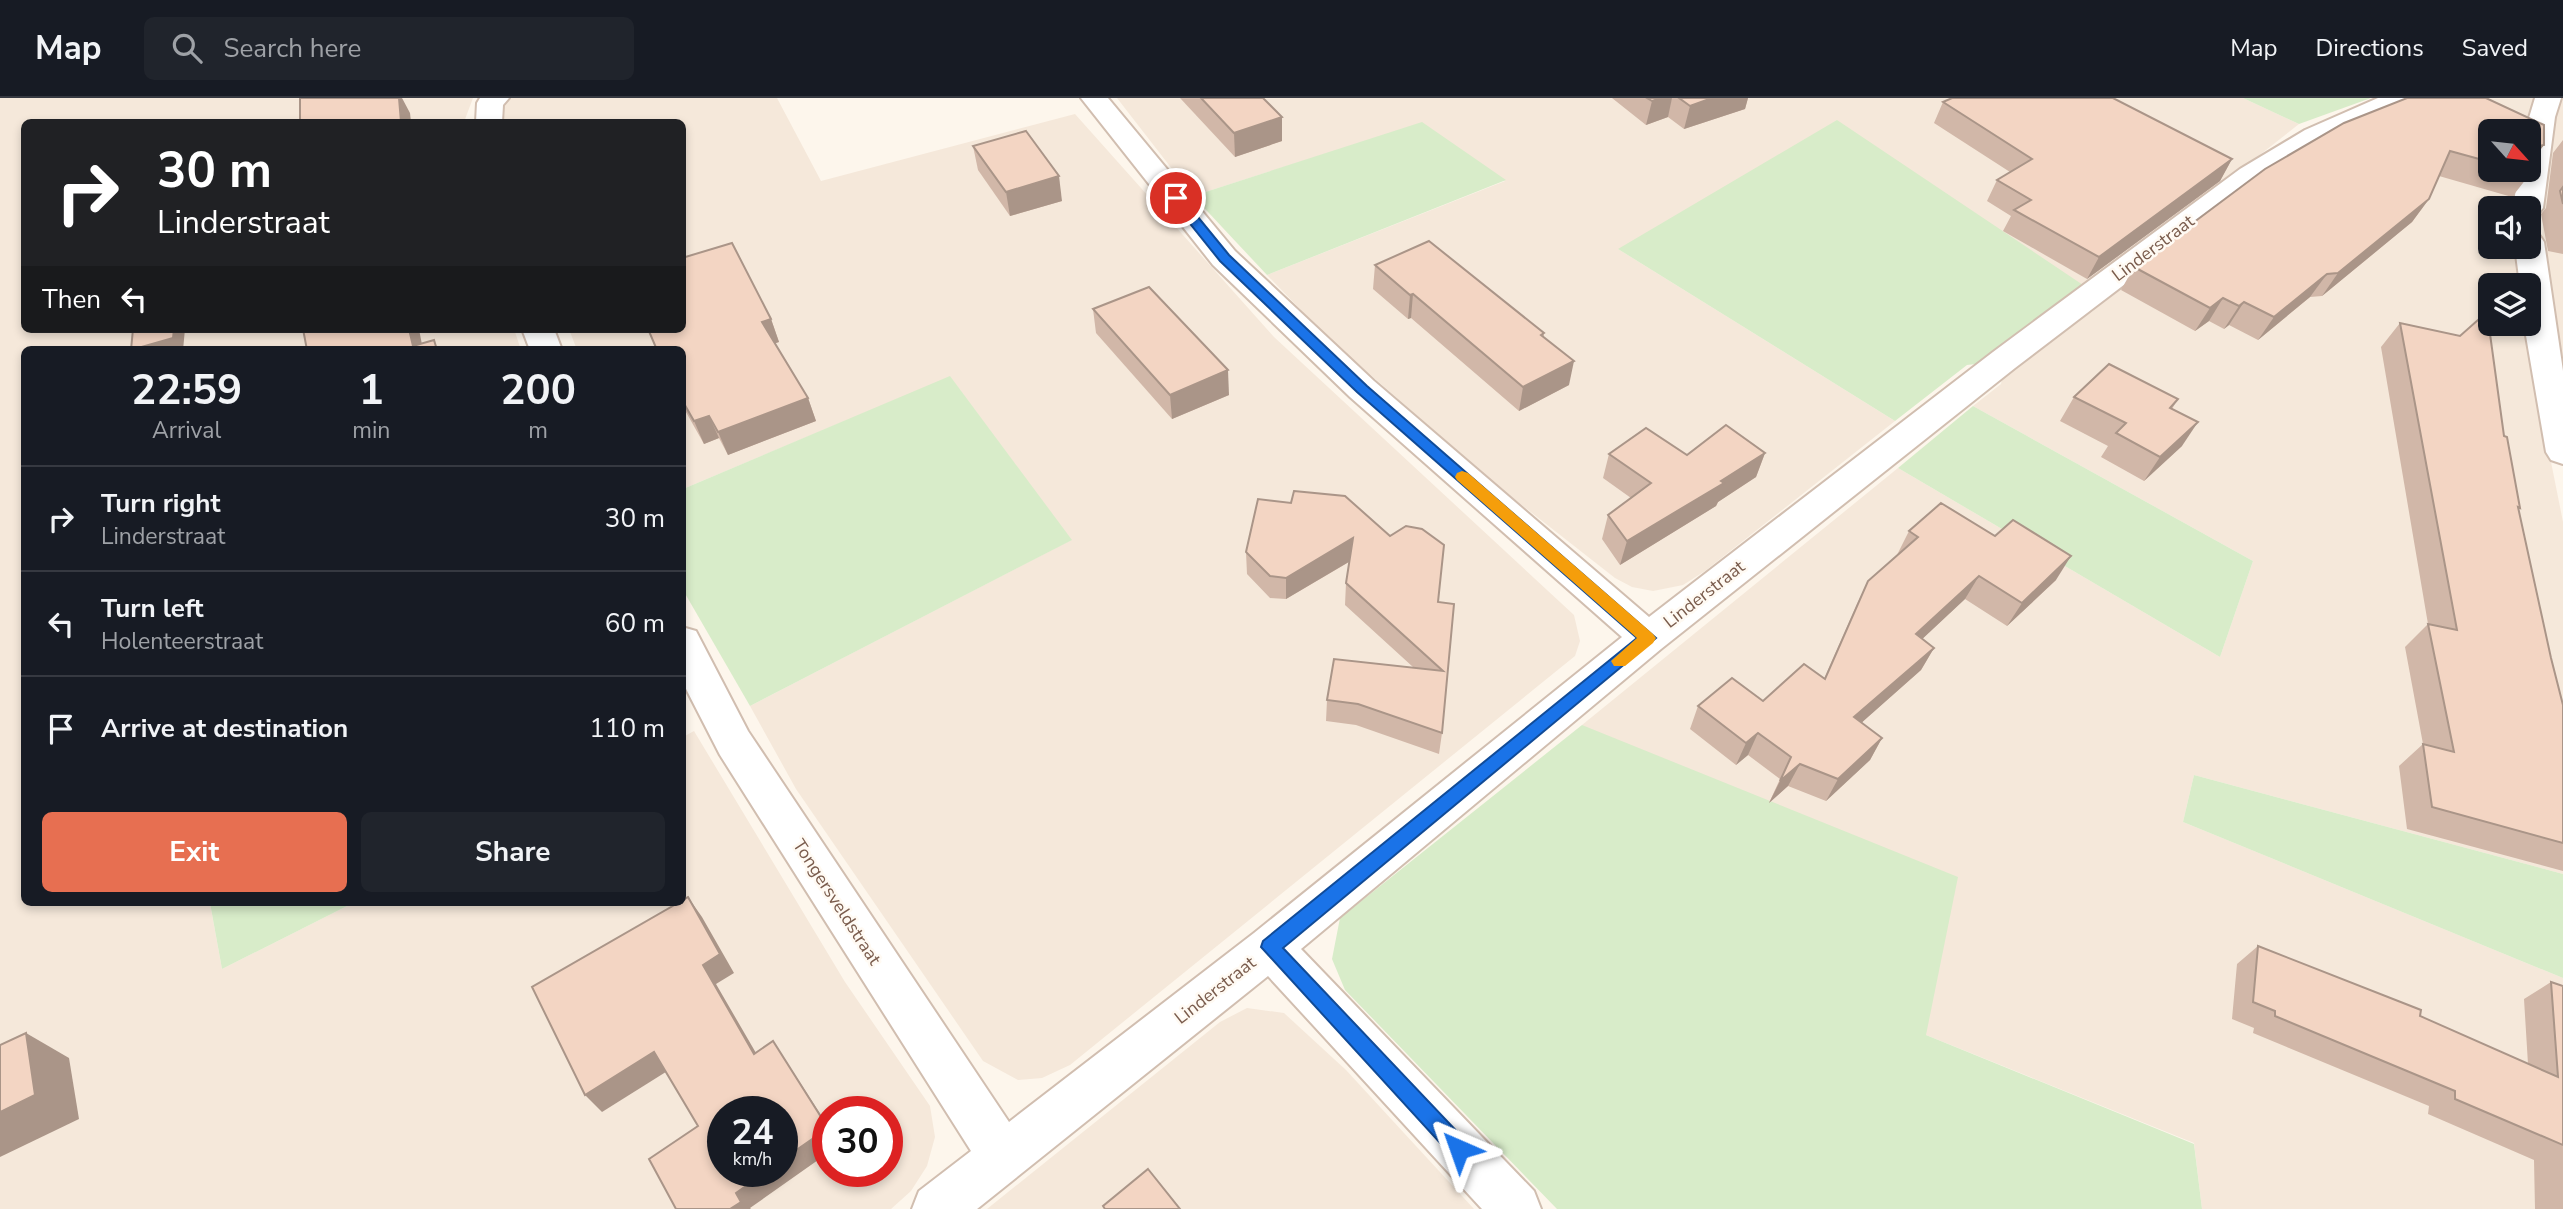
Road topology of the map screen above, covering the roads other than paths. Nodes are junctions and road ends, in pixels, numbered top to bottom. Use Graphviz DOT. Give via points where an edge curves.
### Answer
graph roads {
  1 [pos="496,98"];
  2 [pos="1094,98"];
  3 [pos="2400,98"];
  4 [pos="2548,98"];
  5 [pos="489,119"];
  6 [pos="2530,196"];
  7 [pos="2531,259"];
  8 [pos="2563,452"];
  9 [pos="1648,638"];
  10 [pos="686,650"];
  11 [pos="1270,947"];
  12 [pos="1002,1156"];
  13 [pos="937,1209"];
  14 [pos="1516,1209"];
  1 -- 5 [label="street" via="490,103"];
  2 -- 9 [label="street" via="1224,258 1362,389"];
  3 -- 9 [label="street, Linderstraat" via="2315,136 2250,174"];
  4 -- 6 [label="street"];
  7 -- 8 [label="street"];
  9 -- 11 [label="street, Linderstraat"];
  10 -- 12 [label="street, Tongersveldstraat" via="734,743"];
  11 -- 12 [label="street, Linderstraat"];
  11 -- 14 [label="street"];
  12 -- 13 [label="street, Linderstraat"];
}
